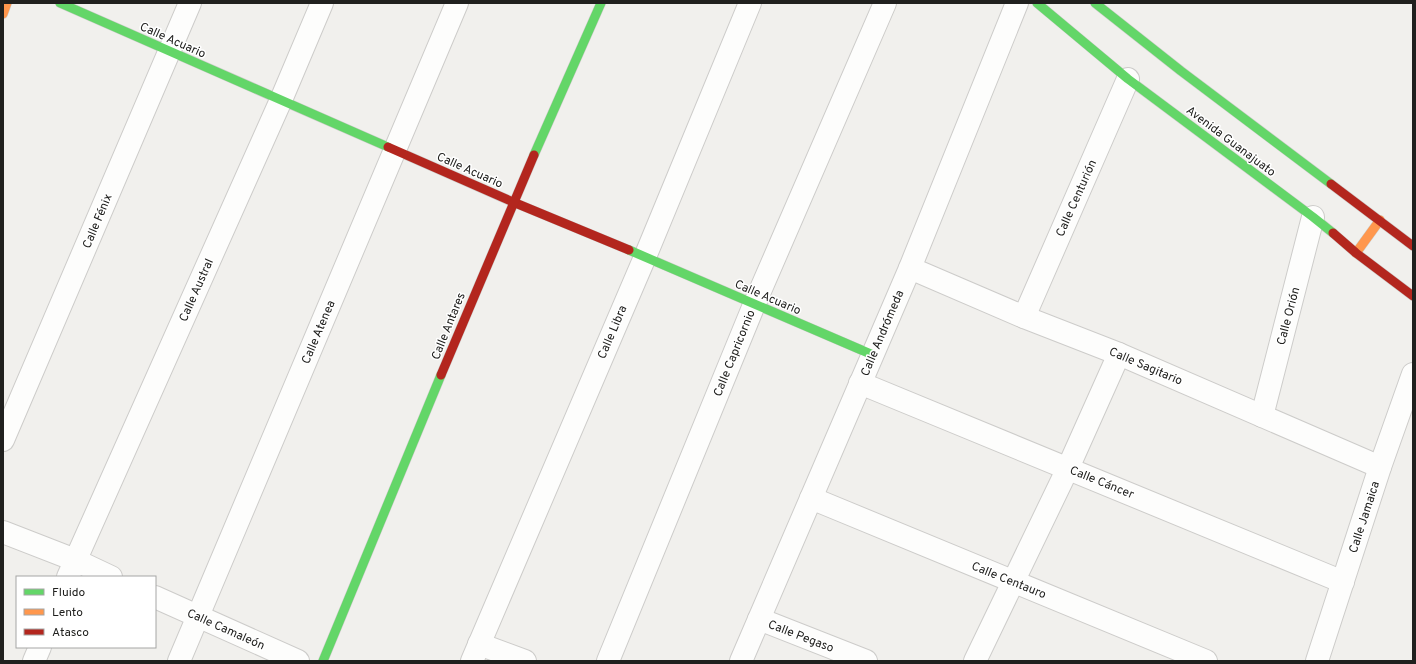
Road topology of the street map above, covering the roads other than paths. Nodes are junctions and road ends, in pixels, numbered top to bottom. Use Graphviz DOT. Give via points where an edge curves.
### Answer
graph roads {
  1 [pos="7,3"];
  2 [pos="60,3"];
  3 [pos="190,3"];
  4 [pos="322,3"];
  5 [pos="457,3"];
  6 [pos="601,3"];
  7 [pos="750,3"];
  8 [pos="885,3"];
  9 [pos="1017,3"];
  10 [pos="1037,3"];
  11 [pos="1095,3"];
  12 [pos="3,14"];
  13 [pos="170,52"];
  14 [pos="1128,79"];
  15 [pos="281,100"];
  16 [pos="395,149"];
  17 [pos="513,202"];
  18 [pos="1314,217"];
  19 [pos="1380,220"];
  20 [pos="1413,246"];
  21 [pos="1356,253"];
  22 [pos="645,257"];
  23 [pos="910,268"];
  24 [pos="1413,296"];
  25 [pos="754,305"];
  26 [pos="1024,317"];
  27 [pos="1119,354"];
  28 [pos="873,355"];
  29 [pos="1413,374"];
  30 [pos="860,383"];
  31 [pos="1262,416"];
  32 [pos="3,440"];
  33 [pos="1068,468"];
  34 [pos="1380,468"];
  35 [pos="811,498"];
  36 [pos="3,532"];
  37 [pos="72,569"];
  38 [pos="106,576"];
  39 [pos="1012,581"];
  40 [pos="1343,582"];
  41 [pos="156,597"];
  42 [pos="198,616"];
  43 [pos="759,620"];
  44 [pos="40,648"];
  45 [pos="476,652"];
  46 [pos="34,661"];
  47 [pos="178,661"];
  48 [pos="298,661"];
  49 [pos="323,661"];
  50 [pos="525,661"];
  51 [pos="608,661"];
  52 [pos="741,661"];
  53 [pos="866,661"];
  54 [pos="975,661"];
  55 [pos="1206,661"];
  56 [pos="1317,661"];
  1 -- 12 [label="street"];
  2 -- 13 [label="street, Calle Acuario"];
  3 -- 13 [label="street, Calle Fénix"];
  4 -- 15 [label="street, Calle Austral"];
  5 -- 16 [label="street, Calle Atenea"];
  6 -- 17 [label="street, Calle Antares"];
  7 -- 22 [label="street, Calle Libra"];
  8 -- 25 [label="street, Calle Capricornio"];
  9 -- 23 [label="street, Calle Andrómeda"];
  10 -- 14 [label="street, Avenida Guanajuato"];
  11 -- 19 [label="street" via="1181,71"];
  13 -- 15 [label="street, Calle Acuario"];
  13 -- 32 [label="street, Calle Fénix"];
  14 -- 18 [label="street, Avenida Guanajuato"];
  14 -- 26 [label="street, Calle Centurión"];
  15 -- 16 [label="street, Calle Acuario"];
  15 -- 37 [label="street, Calle Austral"];
  16 -- 17 [label="street, Calle Acuario"];
  16 -- 42 [label="street, Calle Atenea"];
  17 -- 22 [label="street, Calle Acuario"];
  17 -- 49 [label="street, Calle Antares"];
  18 -- 21 [label="street, Avenida Guanajuato"];
  18 -- 31 [label="street, Calle Orión"];
  19 -- 20 [label="street"];
  19 -- 21 [label="street"];
  21 -- 24 [label="street, Avenida Guanajuato"];
  22 -- 25 [label="street, Calle Acuario"];
  22 -- 45 [label="street, Calle Libra"];
  23 -- 26 [label="street, Calle Sagitario"];
  23 -- 28 [label="street, Calle Andrómeda"];
  25 -- 28 [label="street, Calle Acuario"];
  25 -- 51 [label="street, Calle Capricornio"];
  26 -- 27 [label="street, Calle Sagitario"];
  27 -- 31 [label="street, Calle Sagitario"];
  27 -- 33 [label="street"];
  28 -- 30 [label="street, Calle Andrómeda"];
  29 -- 34 [label="street, Calle Jamaica"];
  30 -- 33 [label="street, Calle Cáncer"];
  30 -- 35 [label="street, Calle Andrómeda"];
  31 -- 34 [label="street, Calle Sagitario"];
  33 -- 39 [label="street"];
  33 -- 40 [label="street, Calle Cáncer"];
  34 -- 40 [label="street, Calle Jamaica"];
  35 -- 39 [label="street, Calle Centauro"];
  35 -- 43 [label="street, Calle Andrómeda"];
  36 -- 37 [label="street"];
  37 -- 38 [label="street"];
  39 -- 54 [label="street"];
  39 -- 55 [label="street, Calle Centauro"];
  40 -- 56 [label="street, Calle Jamaica"];
  41 -- 42 [label="street, Calle Camaleón"];
  42 -- 47 [label="street, Calle Atenea"];
  42 -- 48 [label="street, Calle Camaleón"];
  43 -- 52 [label="street, Calle Andrómeda"];
  43 -- 53 [label="street, Calle Pegaso"];
  44 -- 46 [label="street"];
  45 -- 50 [label="street"];
}
